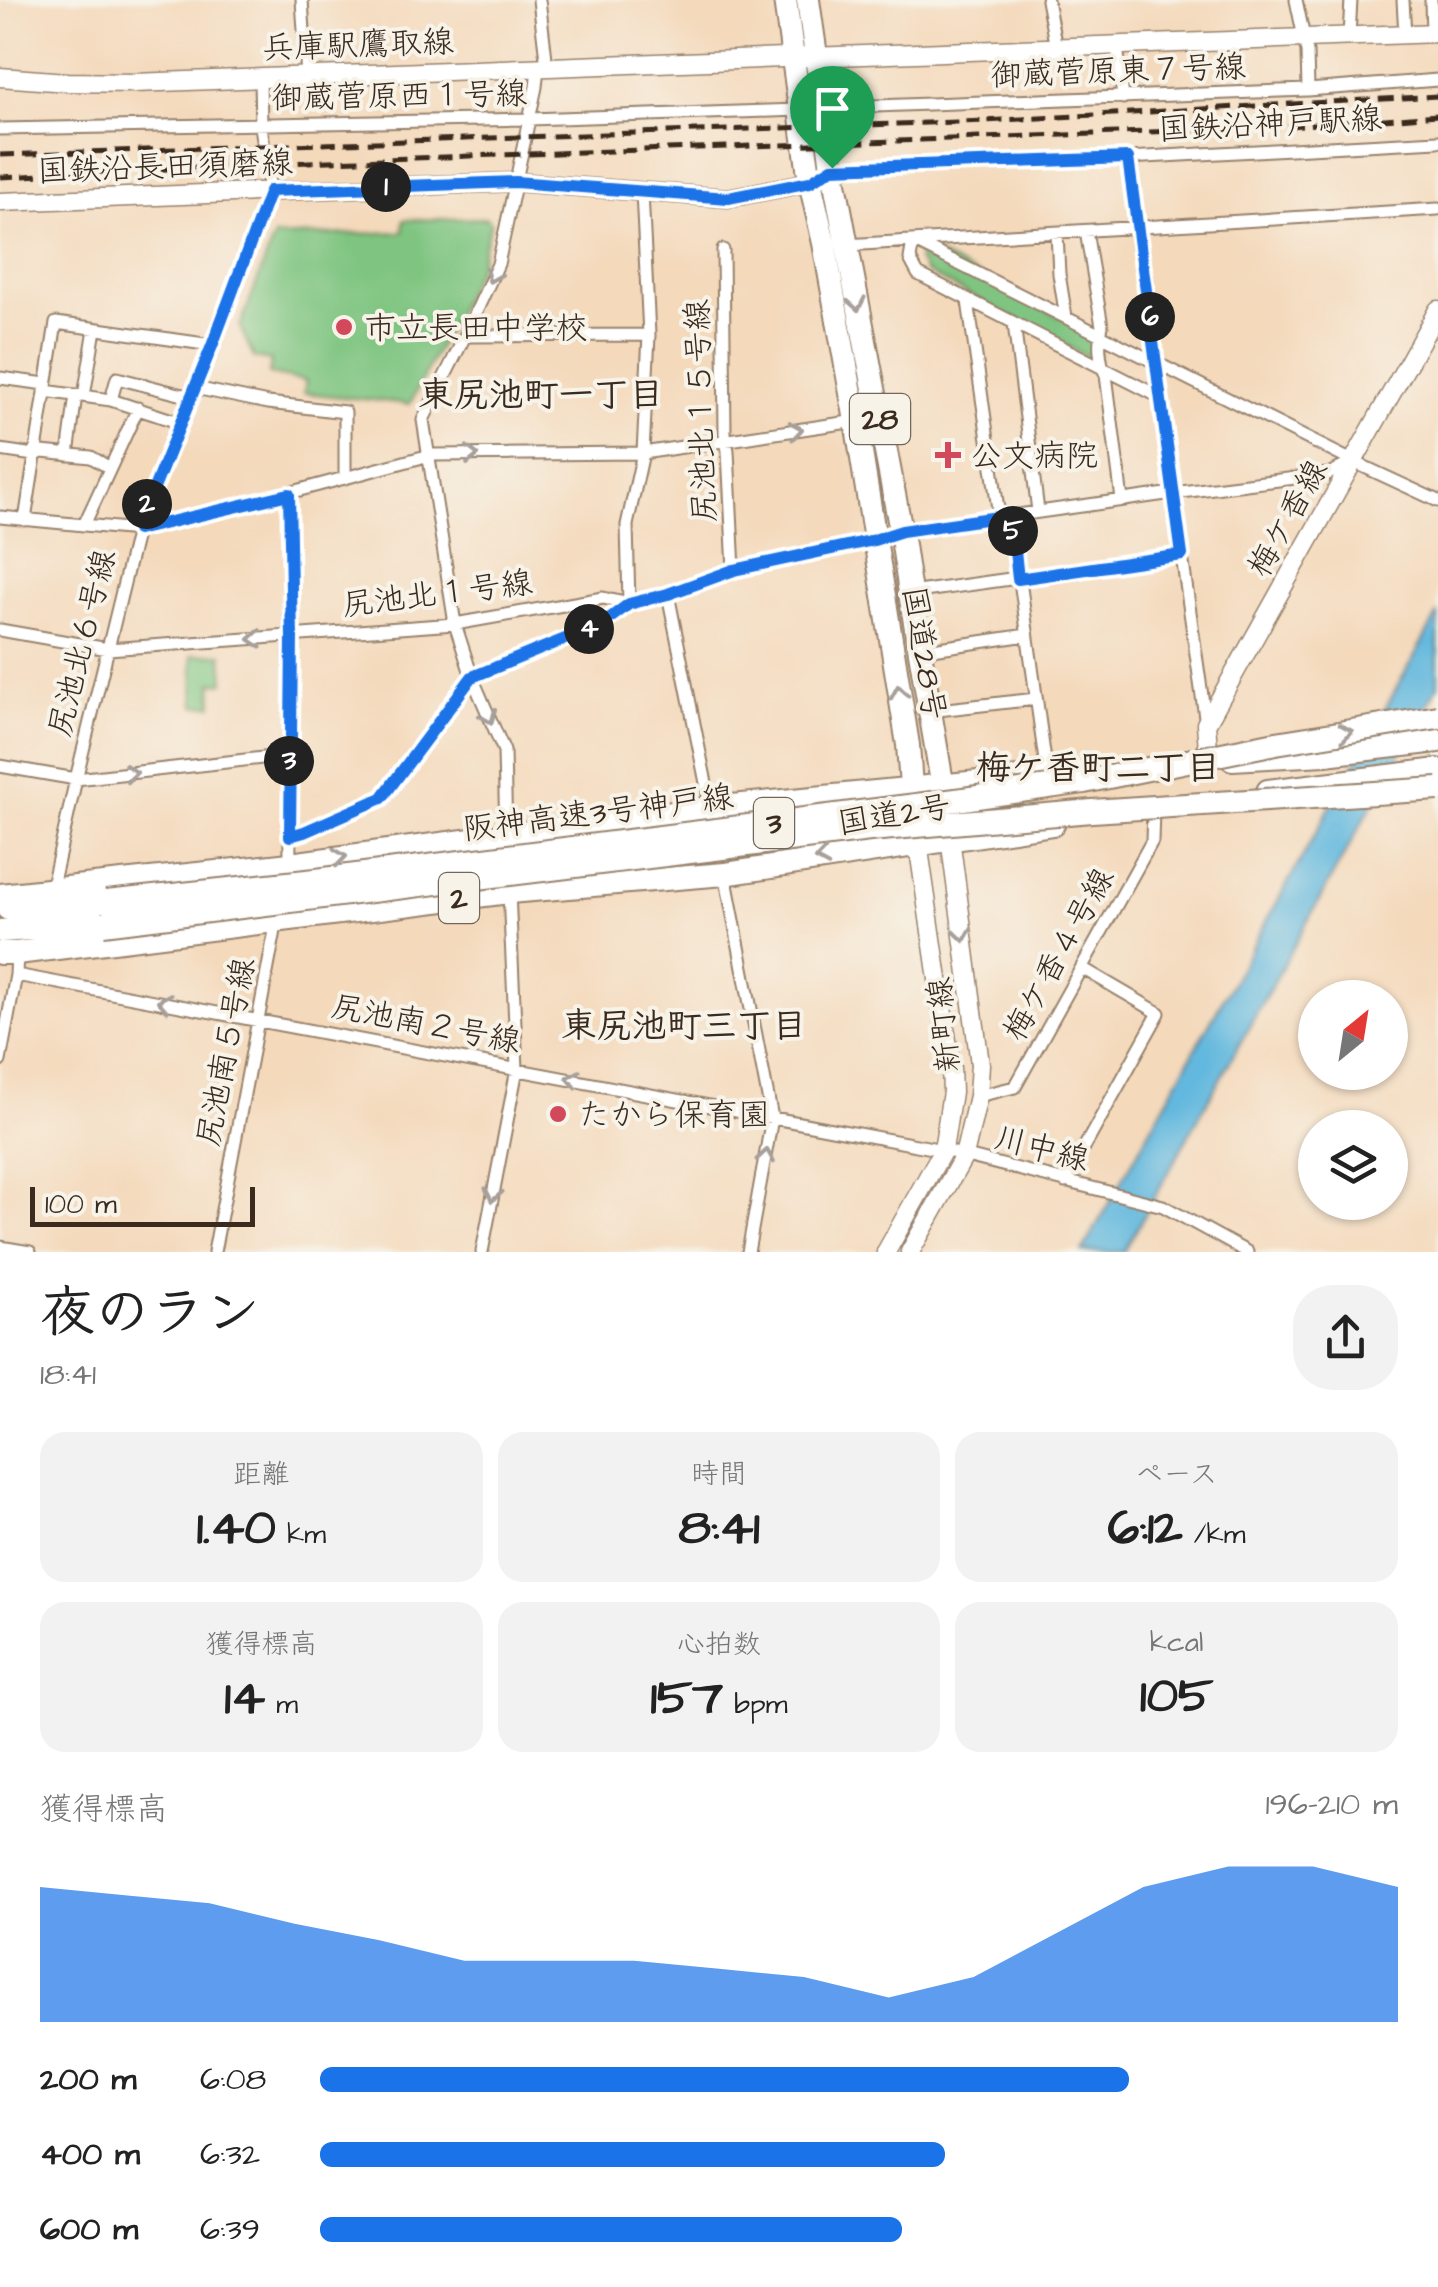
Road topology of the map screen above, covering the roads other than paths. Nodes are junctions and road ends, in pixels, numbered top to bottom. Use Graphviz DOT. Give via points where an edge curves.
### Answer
graph roads {
  1 [pos="302,0"];
  2 [pos="539,0"];
  3 [pos="784,0"];
  4 [pos="808,0"];
  5 [pos="1047,0"];
  6 [pos="1296,0"];
  7 [pos="1350,0"];
  8 [pos="1403,0"];
  9 [pos="1431,0"];
  10 [pos="1435,33"];
  11 [pos="1405,35"];
  12 [pos="1348,36"];
  13 [pos="1302,38"];
  14 [pos="1117,45"];
  15 [pos="1056,48"];
  16 [pos="804,57"];
  17 [pos="542,67"];
  18 [pos="0,77"];
  19 [pos="307,77"];
  20 [pos="260,78"];
  21 [pos="1438,80"];
  22 [pos="1308,90"];
  23 [pos="1123,98"];
  24 [pos="812,109"];
  25 [pos="529,120"];
  26 [pos="261,126"];
  27 [pos="0,130"];
  28 [pos="1438,141"];
  29 [pos="1128,158"];
  30 [pos="832,168"];
  31 [pos="515,182"];
  32 [pos="810,182"];
  33 [pos="270,191"];
  34 [pos="642,192"];
  35 [pos="0,202"];
  36 [pos="1438,209"];
  37 [pos="1138,228"];
  38 [pos="1086,231"];
  39 [pos="1057,232"];
  40 [pos="914,241"];
  41 [pos="846,245"];
  42 [pos="722,250"];
  43 [pos="968,300"];
  44 [pos="1438,310"];
  45 [pos="1066,318"];
  46 [pos="1014,324"];
  47 [pos="95,328"];
  48 [pos="648,334"];
  49 [pos="1099,334"];
  50 [pos="465,336"];
  51 [pos="212,346"];
  52 [pos="1156,362"];
  53 [pos="1102,367"];
  54 [pos="0,378"];
  55 [pos="45,388"];
  56 [pos="193,393"];
  57 [pos="80,396"];
  58 [pos="1160,397"];
  59 [pos="111,400"];
  60 [pos="138,408"];
  61 [pos="856,421"];
  62 [pos="181,422"];
  63 [pos="727,440"];
  64 [pos="0,450"];
  65 [pos="643,453"];
  66 [pos="34,454"];
  67 [pos="68,455"];
  68 [pos="430,455"];
  69 [pos="1354,462"];
  70 [pos="110,468"];
  71 [pos="345,478"];
  72 [pos="1172,493"];
  73 [pos="289,494"];
  74 [pos="1122,500"];
  75 [pos="1438,500"];
  76 [pos="1038,512"];
  77 [pos="0,516"];
  78 [pos="1005,516"];
  79 [pos="25,520"];
  80 [pos="84,525"];
  81 [pos="137,530"];
  82 [pos="902,531"];
  83 [pos="874,540"];
  84 [pos="1182,555"];
  85 [pos="734,570"];
  86 [pos="1018,579"];
  87 [pos="910,593"];
  88 [pos="668,594"];
  89 [pos="629,604"];
  90 [pos="454,624"];
  91 [pos="0,630"];
  92 [pos="1026,636"];
  93 [pos="292,637"];
  94 [pos="108,649"];
  95 [pos="919,651"];
  96 [pos="472,677"];
  97 [pos="1036,698"];
  98 [pos="929,710"];
  99 [pos="1438,717"];
  100 [pos="1206,724"];
  101 [pos="1438,741"];
  102 [pos="289,755"];
  103 [pos="1209,760"];
  104 [pos="0,766"];
  105 [pos="1438,770"];
  106 [pos="1046,775"];
  107 [pos="76,779"];
  108 [pos="944,785"];
  109 [pos="910,789"];
  110 [pos="1438,789"];
  111 [pos="712,808"];
  112 [pos="1153,811"];
  113 [pos="290,836"];
  114 [pos="506,836"];
  115 [pos="950,838"];
  116 [pos="918,843"];
  117 [pos="290,864"];
  118 [pos="725,874"];
  119 [pos="52,891"];
  120 [pos="509,892"];
  121 [pos="0,895"];
  122 [pos="277,920"];
  123 [pos="5,936"];
  124 [pos="1082,968"];
  125 [pos="260,1020"];
  126 [pos="0,1061"];
  127 [pos="517,1068"];
  128 [pos="978,1096"];
  129 [pos="772,1118"];
  130 [pos="943,1150"];
  131 [pos="964,1156"];
  132 [pos="1065,1182"];
  133 [pos="0,1247"];
  134 [pos="30,1252"];
  135 [pos="214,1252"];
  136 [pos="482,1252"];
  137 [pos="748,1252"];
  138 [pos="886,1252"];
  139 [pos="910,1252"];
  140 [pos="1247,1252"];
  1 -- 19 [label="street"];
  2 -- 17 [label="street"];
  3 -- 16 [label="highway, 国道28号 / 28"];
  4 -- 16 [label="highway, 国道28号 / 28"];
  5 -- 15 [label="street"];
  6 -- 13 [label="street"];
  7 -- 12 [label="street"];
  8 -- 11 [label="street"];
  9 -- 10 [label="street"];
  10 -- 11 [label="street, 兵庫駅鷹取線"];
  11 -- 12 [label="street, 兵庫駅鷹取線"];
  12 -- 13 [label="street, 兵庫駅鷹取線"];
  13 -- 14 [label="street, 兵庫駅鷹取線"];
  13 -- 22 [label="street"];
  14 -- 15 [label="street, 兵庫駅鷹取線"];
  14 -- 23 [label="street"];
  15 -- 16 [label="street, 兵庫駅鷹取線"];
  16 -- 17 [label="street, 兵庫駅鷹取線"];
  16 -- 24 [label="highway, 国道28号 / 28"];
  17 -- 19 [label="street, 兵庫駅鷹取線"];
  17 -- 25 [label="street"];
  18 -- 20 [label="street, 兵庫駅鷹取線" via="94,84"];
  19 -- 20 [label="street, 兵庫駅鷹取線"];
  20 -- 26 [label="street"];
  21 -- 22 [label="street, 御蔵菅原東７号線"];
  22 -- 23 [label="street, 御蔵菅原東７号線"];
  23 -- 24 [label="street, 御蔵菅原東７号線"];
  24 -- 25 [label="street, 御蔵菅原西１号線"];
  24 -- 30 [label="highway, 国道28号 / 28"];
  24 -- 32 [label="highway, 国道28号 / 28"];
  25 -- 26 [label="street, 御蔵菅原西１号線"];
  25 -- 31 [label="street"];
  26 -- 27 [label="street, 御蔵菅原西１号線"];
  26 -- 33 [label="street"];
  28 -- 29 [label="street, 国鉄沿神戸駅線"];
  29 -- 30 [label="street, 国鉄沿神戸駅線"];
  29 -- 37 [label="street"];
  30 -- 32 [label="street"];
  30 -- 41 [label="highway, 国道28号 / 28"];
  31 -- 33 [label="street, 国鉄沿長田須磨線"];
  31 -- 34 [label="street, 国鉄沿長田須磨線"];
  31 -- 50 [label="street, one-way" via="498,264"];
  32 -- 34 [label="street, 国鉄沿長田須磨線" via="728,198"];
  32 -- 61 [label="highway, 国道28号 / 28"];
  33 -- 35 [label="street, 国鉄沿長田須磨線"];
  33 -- 51 [label="street, 尻池北６号線"];
  34 -- 48 [label="street"];
  36 -- 37 [label="street"];
  37 -- 38 [label="street"];
  37 -- 52 [label="street"];
  38 -- 39 [label="street"];
  38 -- 49 [label="street"];
  39 -- 40 [label="street"];
  39 -- 45 [label="street"];
  40 -- 41 [label="street"];
  40 -- 43 [label="street" via="910,259 918,274"];
  40 -- 45 [label="street"];
  41 -- 82 [label="highway, 国道28号 / 28, one-way"];
  42 -- 63 [label="street, 尻池北１５号線"];
  43 -- 46 [label="street"];
  43 -- 78 [label="street" via="998,509"];
  44 -- 69 [label="street, 梅ケ香線"];
  45 -- 49 [label="street"];
  46 -- 53 [label="street"];
  46 -- 76 [label="street"];
  47 -- 51 [label="street"];
  47 -- 55 [label="street" via="56,323"];
  47 -- 57 [label="street"];
  48 -- 50 [label="street"];
  48 -- 65 [label="street"];
  49 -- 52 [label="street"];
  49 -- 53 [label="street"];
  50 -- 68 [label="street" via="423,420"];
  51 -- 56 [label="street, 尻池北６号線"];
  52 -- 58 [label="street"];
  52 -- 69 [label="street"];
  53 -- 58 [label="street"];
  53 -- 74 [label="street"];
  54 -- 55 [label="street"];
  55 -- 57 [label="street"];
  55 -- 66 [label="street"];
  56 -- 59 [label="street" via="117,378"];
  56 -- 62 [label="street, 尻池北６号線"];
  56 -- 71 [label="street" via="344,412"];
  57 -- 59 [label="street"];
  57 -- 67 [label="street"];
  58 -- 72 [label="street"];
  59 -- 60 [label="street"];
  60 -- 62 [label="street"];
  60 -- 70 [label="street"];
  63 -- 61 [label="street, one-way"];
  61 -- 83 [label="highway, 国道28号 / 28"];
  62 -- 81 [label="street, 尻池北６号線"];
  63 -- 65 [label="street"];
  63 -- 85 [label="street, 尻池北１５号線"];
  64 -- 66 [label="street"];
  68 -- 65 [label="street, one-way"];
  65 -- 89 [label="street" via="627,526"];
  66 -- 67 [label="street"];
  66 -- 79 [label="street"];
  67 -- 70 [label="street"];
  68 -- 71 [label="street"];
  68 -- 90 [label="street"];
  69 -- 72 [label="street, 尻池北１号線" via="1328,474"];
  69 -- 75 [label="street"];
  69 -- 100 [label="street, 梅ケ香線"];
  70 -- 80 [label="street"];
  71 -- 73 [label="street"];
  72 -- 74 [label="street, 尻池北１号線"];
  72 -- 84 [label="street"];
  73 -- 81 [label="street"];
  73 -- 93 [label="street"];
  74 -- 76 [label="street, 尻池北１号線"];
  76 -- 78 [label="street, 尻池北１号線"];
  77 -- 79 [label="street"];
  78 -- 82 [label="street, 尻池北１号線"];
  78 -- 86 [label="street" via="1012,523"];
  79 -- 80 [label="street"];
  80 -- 81 [label="street"];
  81 -- 94 [label="street, 尻池北６号線"];
  82 -- 83 [label="street, 尻池北１号線"];
  82 -- 87 [label="highway, 国道28号 / 28"];
  83 -- 85 [label="street, 尻池北１号線"];
  109 -- 83 [label="highway, 国道28号 / 28, one-way"];
  84 -- 86 [label="street"];
  84 -- 100 [label="street"];
  85 -- 88 [label="street, 尻池北１号線"];
  86 -- 87 [label="street"];
  86 -- 92 [label="street"];
  87 -- 95 [label="highway, 国道28号 / 28"];
  88 -- 89 [label="street, 尻池北１号線"];
  88 -- 111 [label="street"];
  89 -- 90 [label="street, 尻池北１号線" via="603,598"];
  89 -- 96 [label="street" via="602,624"];
  90 -- 93 [label="street, 尻池北１号線"];
  90 -- 96 [label="street"];
  91 -- 94 [label="street, 尻池北１号線"];
  92 -- 95 [label="street"];
  92 -- 97 [label="street"];
  93 -- 94 [label="street, 尻池北１号線, one-way"];
  93 -- 102 [label="street"];
  94 -- 107 [label="street, 尻池北６号線"];
  95 -- 98 [label="highway, 国道28号 / 28"];
  96 -- 113 [label="street" via="382,798"];
  96 -- 114 [label="street, one-way" via="504,751"];
  97 -- 98 [label="street"];
  97 -- 106 [label="street"];
  98 -- 108 [label="highway, 国道28号 / 28"];
  123 -- 99 [label="highway, 阪神高速3号神戸線 / 3, one-way, bridge" via="106,902 956,800"];
  100 -- 103 [label="street"];
  101 -- 103 [label="highway, 国道2号 / 2"];
  107 -- 102 [label="street, one-way"];
  102 -- 113 [label="street"];
  103 -- 106 [label="highway, 国道2号 / 2"];
  104 -- 107 [label="street"];
  105 -- 112 [label="highway, 国道2号 / 2"];
  106 -- 108 [label="highway, 国道2号 / 2"];
  107 -- 119 [label="street, 尻池北６号線"];
  108 -- 109 [label="highway, 国道2号 / 2"];
  108 -- 115 [label="highway, 国道28号 / 28"];
  109 -- 111 [label="highway, 国道2号 / 2"];
  109 -- 116 [label="highway, 国道28号 / 28"];
  110 -- 123 [label="highway, 阪神高速3号神戸線 / 3, bridge" via="956,822"];
  111 -- 114 [label="highway, 国道2号 / 2"];
  112 -- 115 [label="highway, 国道2号 / 2"];
  112 -- 124 [label="street, 梅ケ香４号線" via="1152,841"];
  113 -- 117 [label="street"];
  117 -- 114 [label="highway, 国道2号 / 2, one-way"];
  115 -- 116 [label="highway, 国道2号 / 2"];
  115 -- 128 [label="street, 新町線, one-way" via="980,1064"];
  116 -- 118 [label="highway, 国道2号 / 2, one-way"];
  116 -- 130 [label="street, 新町線" via="951,1068"];
  117 -- 119 [label="highway, 国道2号 / 2"];
  117 -- 122 [label="street"];
  118 -- 120 [label="highway, 国道2号 / 2"];
  118 -- 129 [label="street"];
  119 -- 121 [label="highway, 国道2号 / 2"];
  120 -- 122 [label="highway, 国道2号 / 2"];
  120 -- 127 [label="street"];
  122 -- 123 [label="highway, 国道2号 / 2"];
  122 -- 125 [label="street, 尻池南５号線"];
  125 -- 123 [label="street, 尻池南２号線, one-way"];
  123 -- 126 [label="street"];
  124 -- 128 [label="street, 梅ケ香４号線" via="1015,1087"];
  124 -- 132 [label="street" via="1159,1013"];
  125 -- 127 [label="street, 尻池南２号線"];
  125 -- 135 [label="street, 尻池南５号線"];
  129 -- 127 [label="street, 尻池南２号線, one-way"];
  127 -- 136 [label="street, one-way"];
  128 -- 131 [label="street, 新町線"];
  129 -- 130 [label="street, 尻池南２号線"];
  137 -- 129 [label="street, one-way"];
  130 -- 131 [label="street, 川中線"];
  130 -- 138 [label="street, 新町線"];
  131 -- 132 [label="street, 川中線"];
  131 -- 139 [label="street, 新町線"];
  132 -- 140 [label="street, 川中線" via="1163,1206"];
  133 -- 134 [label="street"];
}
